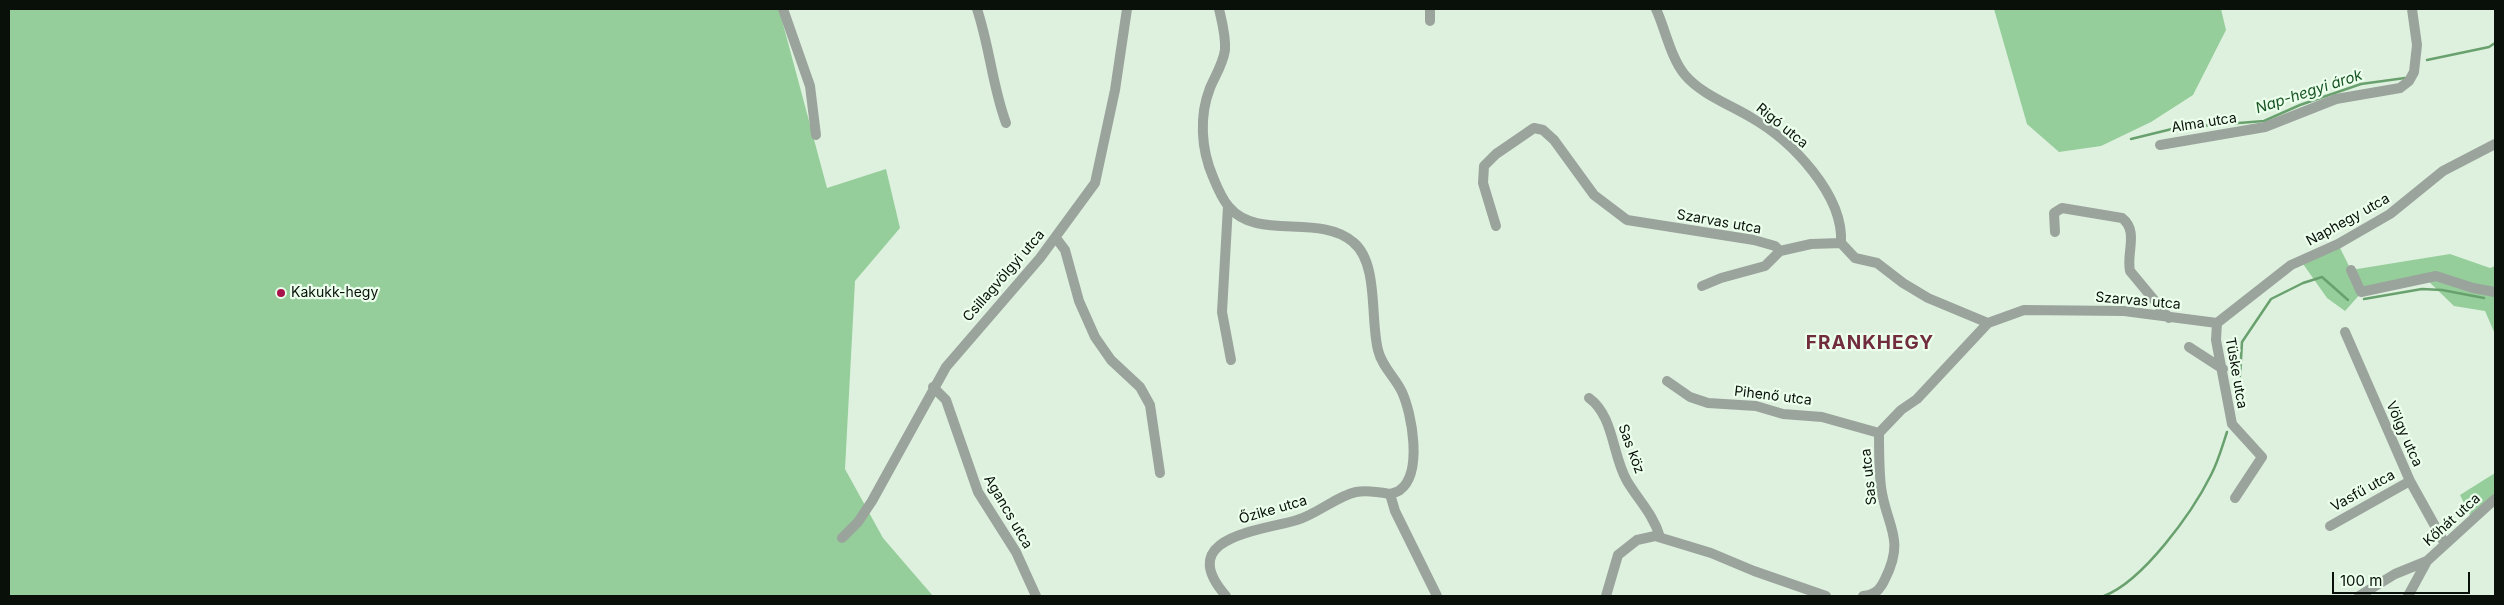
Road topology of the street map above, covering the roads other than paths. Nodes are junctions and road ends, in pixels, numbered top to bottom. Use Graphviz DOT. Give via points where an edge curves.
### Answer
graph roads {
  1 [pos="784,9"];
  2 [pos="977,9"];
  3 [pos="1128,9"];
  4 [pos="1219,9"];
  5 [pos="1430,9"];
  6 [pos="1656,9"];
  7 [pos="2412,9"];
  8 [pos="1430,21"];
  9 [pos="1006,123"];
  10 [pos="816,135"];
  11 [pos="2495,144"];
  12 [pos="2160,145"];
  13 [pos="1228,206"];
  14 [pos="1496,226"];
  15 [pos="2055,232"];
  16 [pos="1056,238"];
  17 [pos="1841,243"];
  18 [pos="1780,251"];
  19 [pos="2351,270"];
  20 [pos="1702,286"];
  21 [pos="2495,292"];
  22 [pos="2169,318"];
  23 [pos="1988,323"];
  24 [pos="2217,323"];
  25 [pos="2344,332"];
  26 [pos="2189,347"];
  27 [pos="1231,360"];
  28 [pos="2222,369"];
  29 [pos="1667,381"];
  30 [pos="933,387"];
  31 [pos="1589,398"];
  32 [pos="1879,433"];
  33 [pos="1160,473"];
  34 [pos="2410,481"];
  35 [pos="1390,494"];
  36 [pos="2235,498"];
  37 [pos="2495,499"];
  38 [pos="2330,526"];
  39 [pos="1660,537"];
  40 [pos="842,538"];
  41 [pos="2445,544"];
  42 [pos="2427,561"];
  43 [pos="1036,596"];
  44 [pos="1226,596"];
  45 [pos="1437,596"];
  46 [pos="1606,596"];
  47 [pos="1826,596"];
  48 [pos="1862,596"];
  49 [pos="2359,596"];
  50 [pos="2408,596"];
  1 -- 10 [label="street" via="809,81"];
  2 -- 9 [label="street" via="989,44 995,91"];
  3 -- 16 [label="street, Csillagvölgyi utca" via="1098,176"];
  4 -- 13 [label="street" via="1225,50 1204,105 1203,137 1207,162"];
  5 -- 8 [label="street"];
  6 -- 17 [label="street, Rigó utca" via="1679,66 1691,81 1755,119 1809,166 1838,211"];
  7 -- 12 [label="street, Alma utca" via="2416,62 2409,81 2400,88 2336,99 2265,127"];
  11 -- 24 [label="street, Naphegy utca" via="2444,171 2390,214 2338,244 2291,265"];
  13 -- 27 [label="street" via="1222,312"];
  13 -- 35 [label="street" via="1241,217 1258,224 1335,232 1352,240 1363,252 1368,265 1378,348 1385,367 1406,401 1413,447 1414,462 1408,480 1400,490"];
  14 -- 18 [label="street, Szarvas utca" via="1483,183 1484,166 1534,128 1543,130 1554,140 1594,195 1626,220 1754,240"];
  15 -- 22 [label="street" via="2054,213 2062,208 2122,218 2128,222 2130,271"];
  16 -- 30 [label="street, Csillagvölgyi utca" via="958,351"];
  16 -- 33 [label="street" via="1065,250 1079,301 1095,337 1111,360 1140,387 1150,405"];
  17 -- 18 [label="street" via="1810,244"];
  17 -- 23 [label="street" via="1855,258 1877,263 1928,298"];
  18 -- 20 [label="street" via="1765,266"];
  19 -- 21 [label="street" via="2362,292 2436,276"];
  22 -- 23 [label="street, Szarvas utca" via="2124,311 2024,310"];
  22 -- 24 [label="street, Szarvas utca"];
  23 -- 32 [label="street, Sas utca"];
  24 -- 28 [label="street, Tüske utca" via="2215,332"];
  25 -- 34 [label="street, Völgy utca"];
  26 -- 28 [label="street"];
  28 -- 36 [label="street, Tüske utca" via="2232,424 2262,457"];
  29 -- 32 [label="street, Pihenő utca" via="1690,397 1708,403 1756,406 1783,414 1822,417"];
  30 -- 40 [label="street, Csillagvölgyi utca" via="872,501"];
  30 -- 43 [label="street, Agancs utca" via="946,400 978,492 1016,552"];
  31 -- 39 [label="street, Sas köz" via="1607,422 1624,474 1654,519"];
  32 -- 48 [label="street, Sas utca" via="1881,487 1896,549 1881,588 1872,595"];
  34 -- 38 [label="street, Vasfű utca"];
  34 -- 41 [label="street, Völgy utca"];
  35 -- 44 [label="street, Őzike utca" via="1354,492 1304,517 1224,541 1217,547 1210,563 1214,578"];
  35 -- 45 [label="street" via="1395,511"];
  37 -- 41 [label="street, Kőhát utca"];
  39 -- 46 [label="street" via="1636,540 1618,554"];
  39 -- 47 [label="street"];
  41 -- 42 [label="street, Kőhát utca"];
  42 -- 49 [label="street" via="2395,574"];
  42 -- 50 [label="street"];
}
